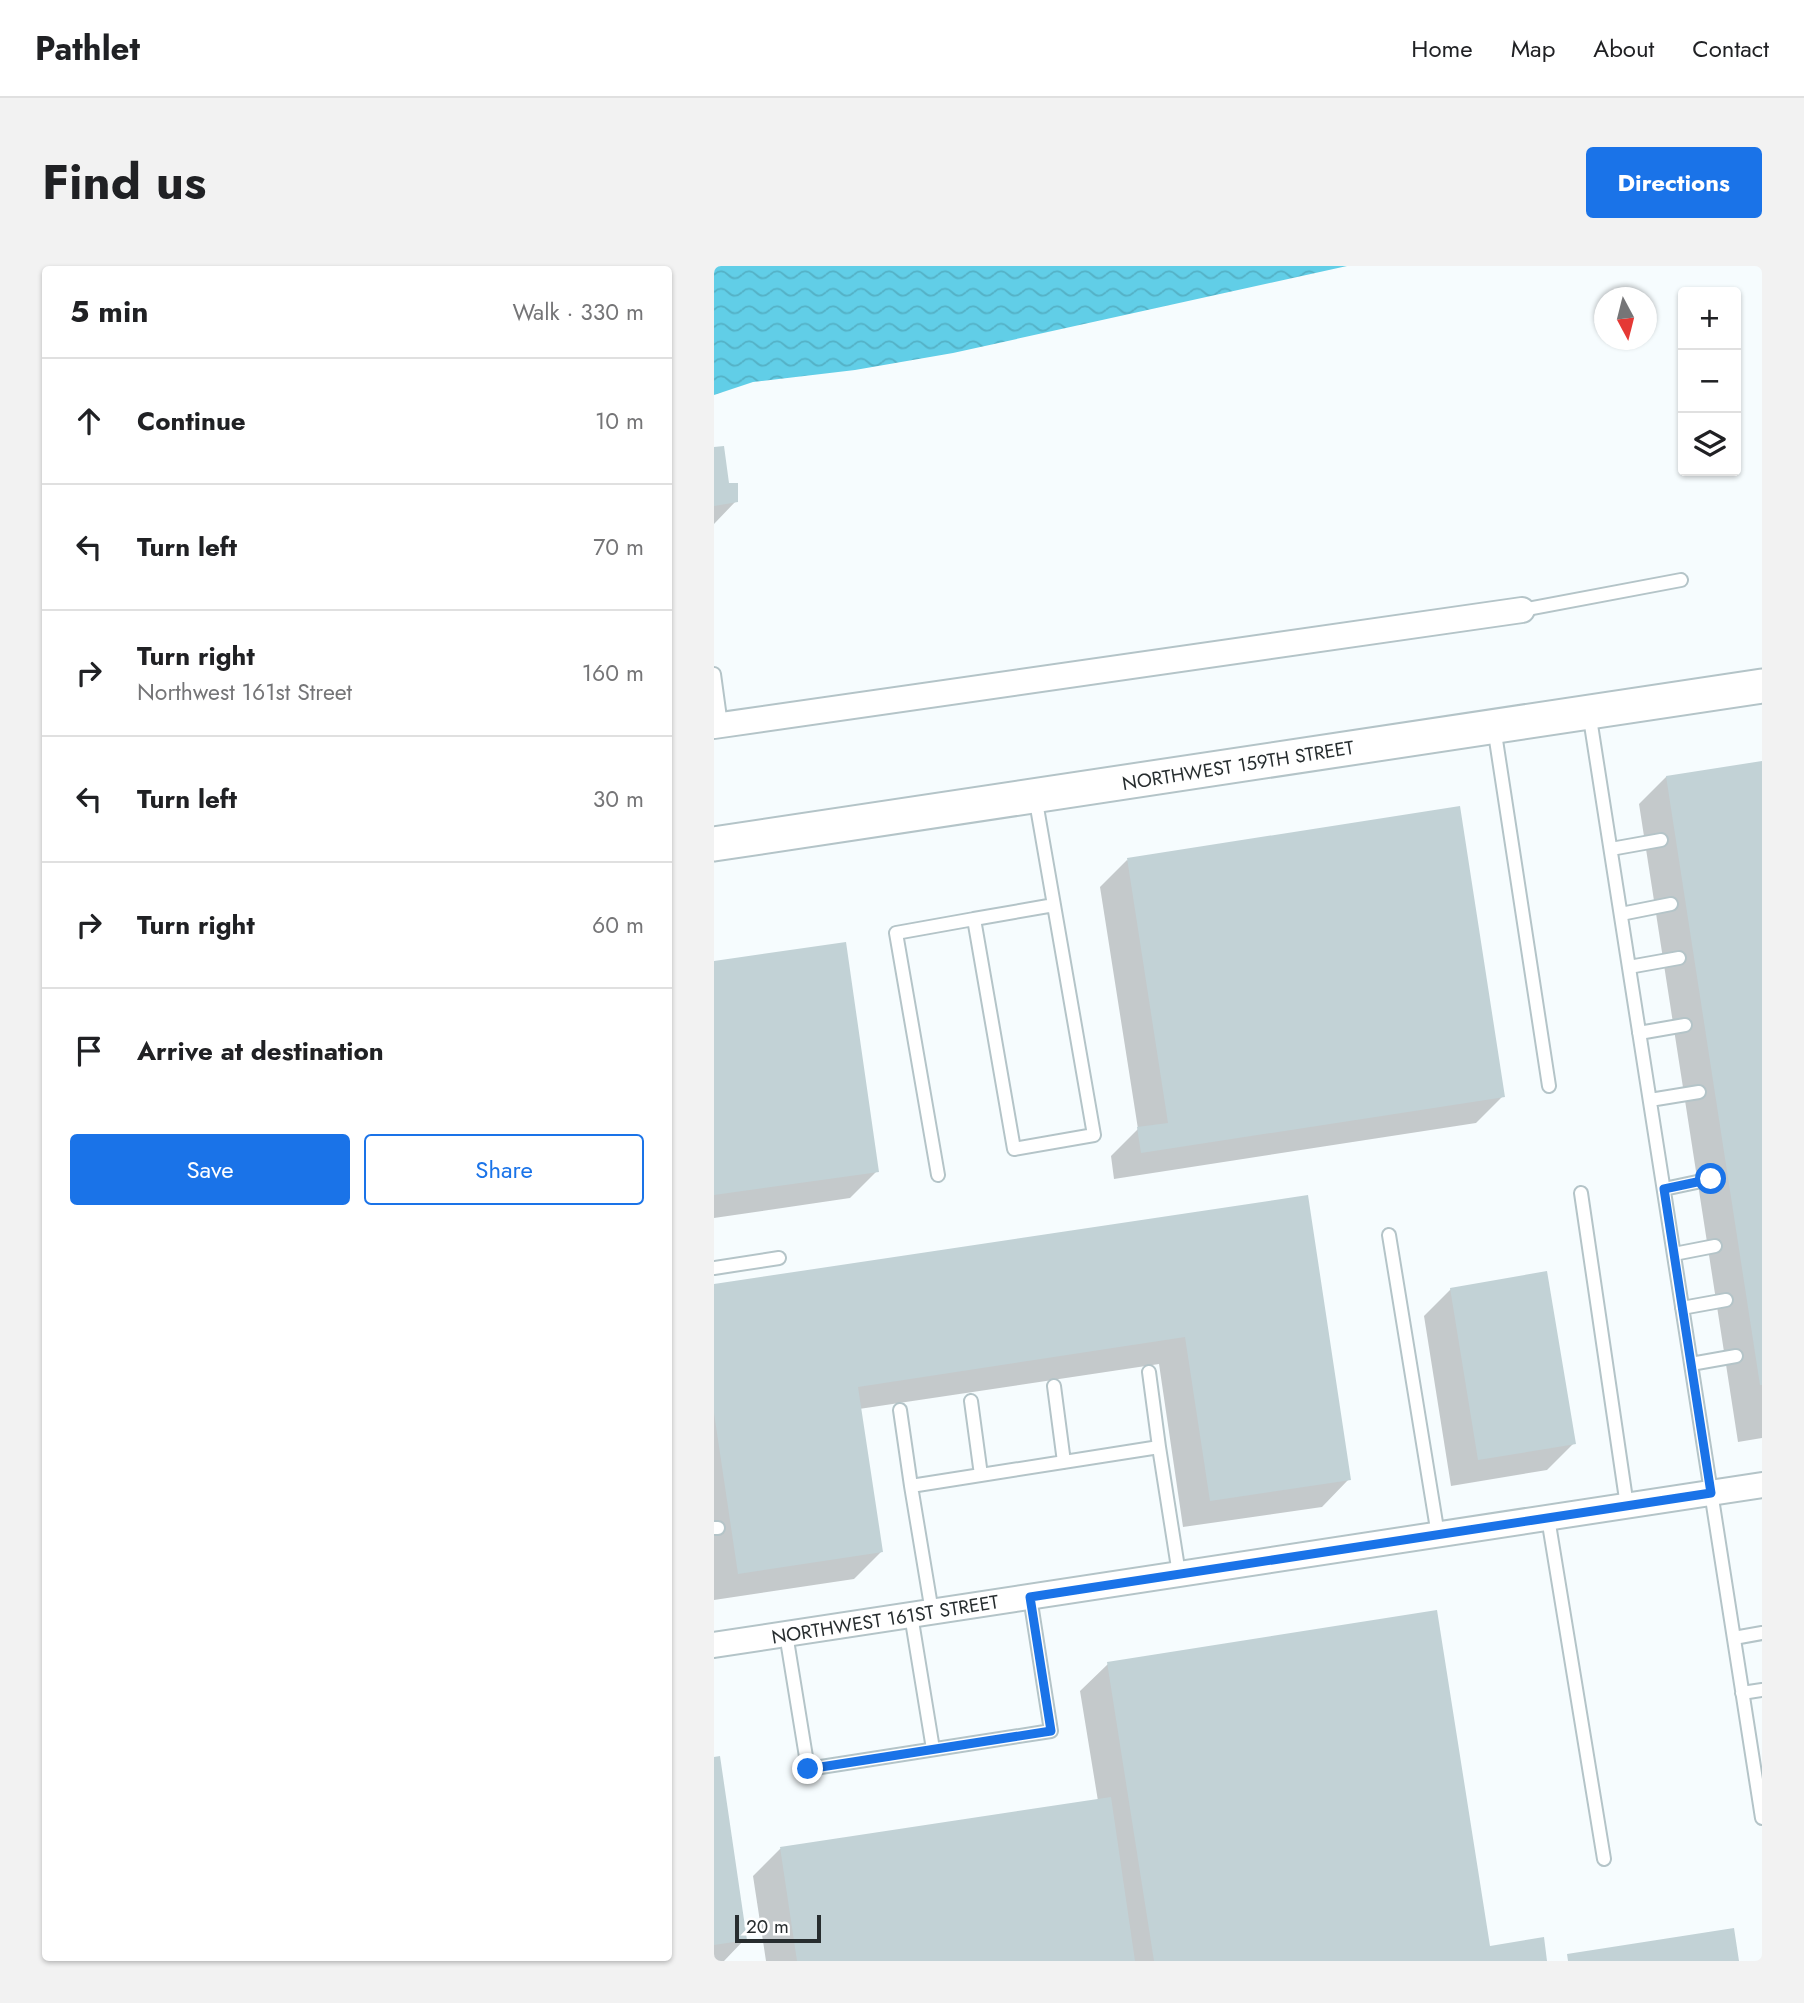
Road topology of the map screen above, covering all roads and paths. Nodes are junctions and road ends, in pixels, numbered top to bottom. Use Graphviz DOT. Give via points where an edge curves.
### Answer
graph roads {
  1 [pos="1681,580"];
  2 [pos="1522,610"];
  3 [pos="714,674"];
  4 [pos="1762,686"];
  5 [pos="1590,712"];
  6 [pos="718,726"];
  7 [pos="1494,726"];
  8 [pos="1035,796"];
  9 [pos="1661,840"];
  10 [pos="714,844"];
  11 [pos="1611,849"];
  12 [pos="1671,904"];
  13 [pos="1054,905"];
  14 [pos="1621,914"];
  15 [pos="974,919"];
  16 [pos="1679,958"];
  17 [pos="1629,967"];
  18 [pos="1685,1025"];
  19 [pos="1639,1033"];
  20 [pos="1549,1086"];
  21 [pos="1699,1092"];
  22 [pos="1650,1100"];
  23 [pos="938,1175"];
  24 [pos="1711,1179"];
  25 [pos="1664,1189"];
  26 [pos="1581,1193"];
  27 [pos="1388,1235"];
  28 [pos="1715,1246"];
  29 [pos="1674,1254"];
  30 [pos="779,1258"];
  31 [pos="714,1268"];
  32 [pos="1726,1300"];
  33 [pos="1682,1308"];
  34 [pos="1736,1356"];
  35 [pos="1690,1364"];
  36 [pos="1149,1372"];
  37 [pos="1054,1386"];
  38 [pos="971,1401"];
  39 [pos="900,1410"];
  40 [pos="1159,1447"];
  41 [pos="1064,1462"];
  42 [pos="981,1475"];
  43 [pos="1762,1485"];
  44 [pos="912,1486"];
  45 [pos="1711,1493"];
  46 [pos="1627,1506"];
  47 [pos="1548,1518"];
  48 [pos="1438,1535"];
  49 [pos="1179,1574"];
  50 [pos="1030,1597"];
  51 [pos="921,1614"];
  52 [pos="1762,1633"];
  53 [pos="786,1634"];
  54 [pos="1734,1638"];
  55 [pos="714,1645"];
  56 [pos="1762,1690"];
  57 [pos="1742,1693"];
  58 [pos="933,1749"];
  59 [pos="1757,1755"];
  60 [pos="1762,1818"];
  61 [pos="1604,1859"];
  1 -- 2 [label="lane"];
  2 -- 6 [label="street"];
  3 -- 6 [label="lane"];
  4 -- 5 [label="street, NORTHWEST 159TH STREET"];
  5 -- 7 [label="street, NORTHWEST 159TH STREET"];
  5 -- 11 [label="lane"];
  7 -- 8 [label="street, NORTHWEST 159TH STREET"];
  7 -- 20 [label="lane"];
  8 -- 10 [label="street, NORTHWEST 159TH STREET"];
  8 -- 13 [label="lane"];
  9 -- 11 [label="lane"];
  11 -- 14 [label="lane"];
  12 -- 14 [label="lane"];
  13 -- 15 [label="lane"];
  13 -- 15 [label="lane" via="1094,1135 1014,1149"];
  14 -- 17 [label="lane"];
  15 -- 23 [label="lane" via="895,933"];
  16 -- 17 [label="lane"];
  17 -- 19 [label="lane"];
  18 -- 19 [label="lane"];
  19 -- 22 [label="lane"];
  21 -- 22 [label="lane"];
  22 -- 25 [label="lane"];
  24 -- 25 [label="lane"];
  25 -- 29 [label="lane"];
  26 -- 46 [label="lane"];
  27 -- 48 [label="lane"];
  28 -- 29 [label="lane"];
  29 -- 33 [label="lane"];
  30 -- 31 [label="lane"];
  32 -- 33 [label="lane"];
  33 -- 35 [label="lane"];
  34 -- 35 [label="lane"];
  35 -- 45 [label="lane"];
  36 -- 40 [label="lane"];
  37 -- 41 [label="lane"];
  38 -- 42 [label="lane"];
  39 -- 44 [label="lane"];
  40 -- 41 [label="lane"];
  40 -- 49 [label="lane"];
  41 -- 42 [label="lane"];
  42 -- 44 [label="lane"];
  43 -- 45 [label="street, NORTHWEST 161ST STREET"];
  44 -- 51 [label="lane"];
  45 -- 46 [label="street, NORTHWEST 161ST STREET"];
  45 -- 54 [label="lane"];
  46 -- 47 [label="street, NORTHWEST 161ST STREET"];
  47 -- 48 [label="street, NORTHWEST 161ST STREET"];
  47 -- 61 [label="lane"];
  48 -- 49 [label="street, NORTHWEST 161ST STREET"];
  49 -- 50 [label="street, NORTHWEST 161ST STREET"];
  50 -- 51 [label="street, NORTHWEST 161ST STREET"];
  50 -- 58 [label="lane" via="1051,1731"];
  51 -- 53 [label="street, NORTHWEST 161ST STREET"];
  51 -- 58 [label="lane"];
  52 -- 54 [label="lane"];
  53 -- 55 [label="street, NORTHWEST 161ST STREET"];
  53 -- 58 [label="lane" via="808,1769"];
  54 -- 57 [label="lane"];
  56 -- 57 [label="lane"];
  57 -- 59 [label="lane"];
  59 -- 60 [label="lane"];
}
